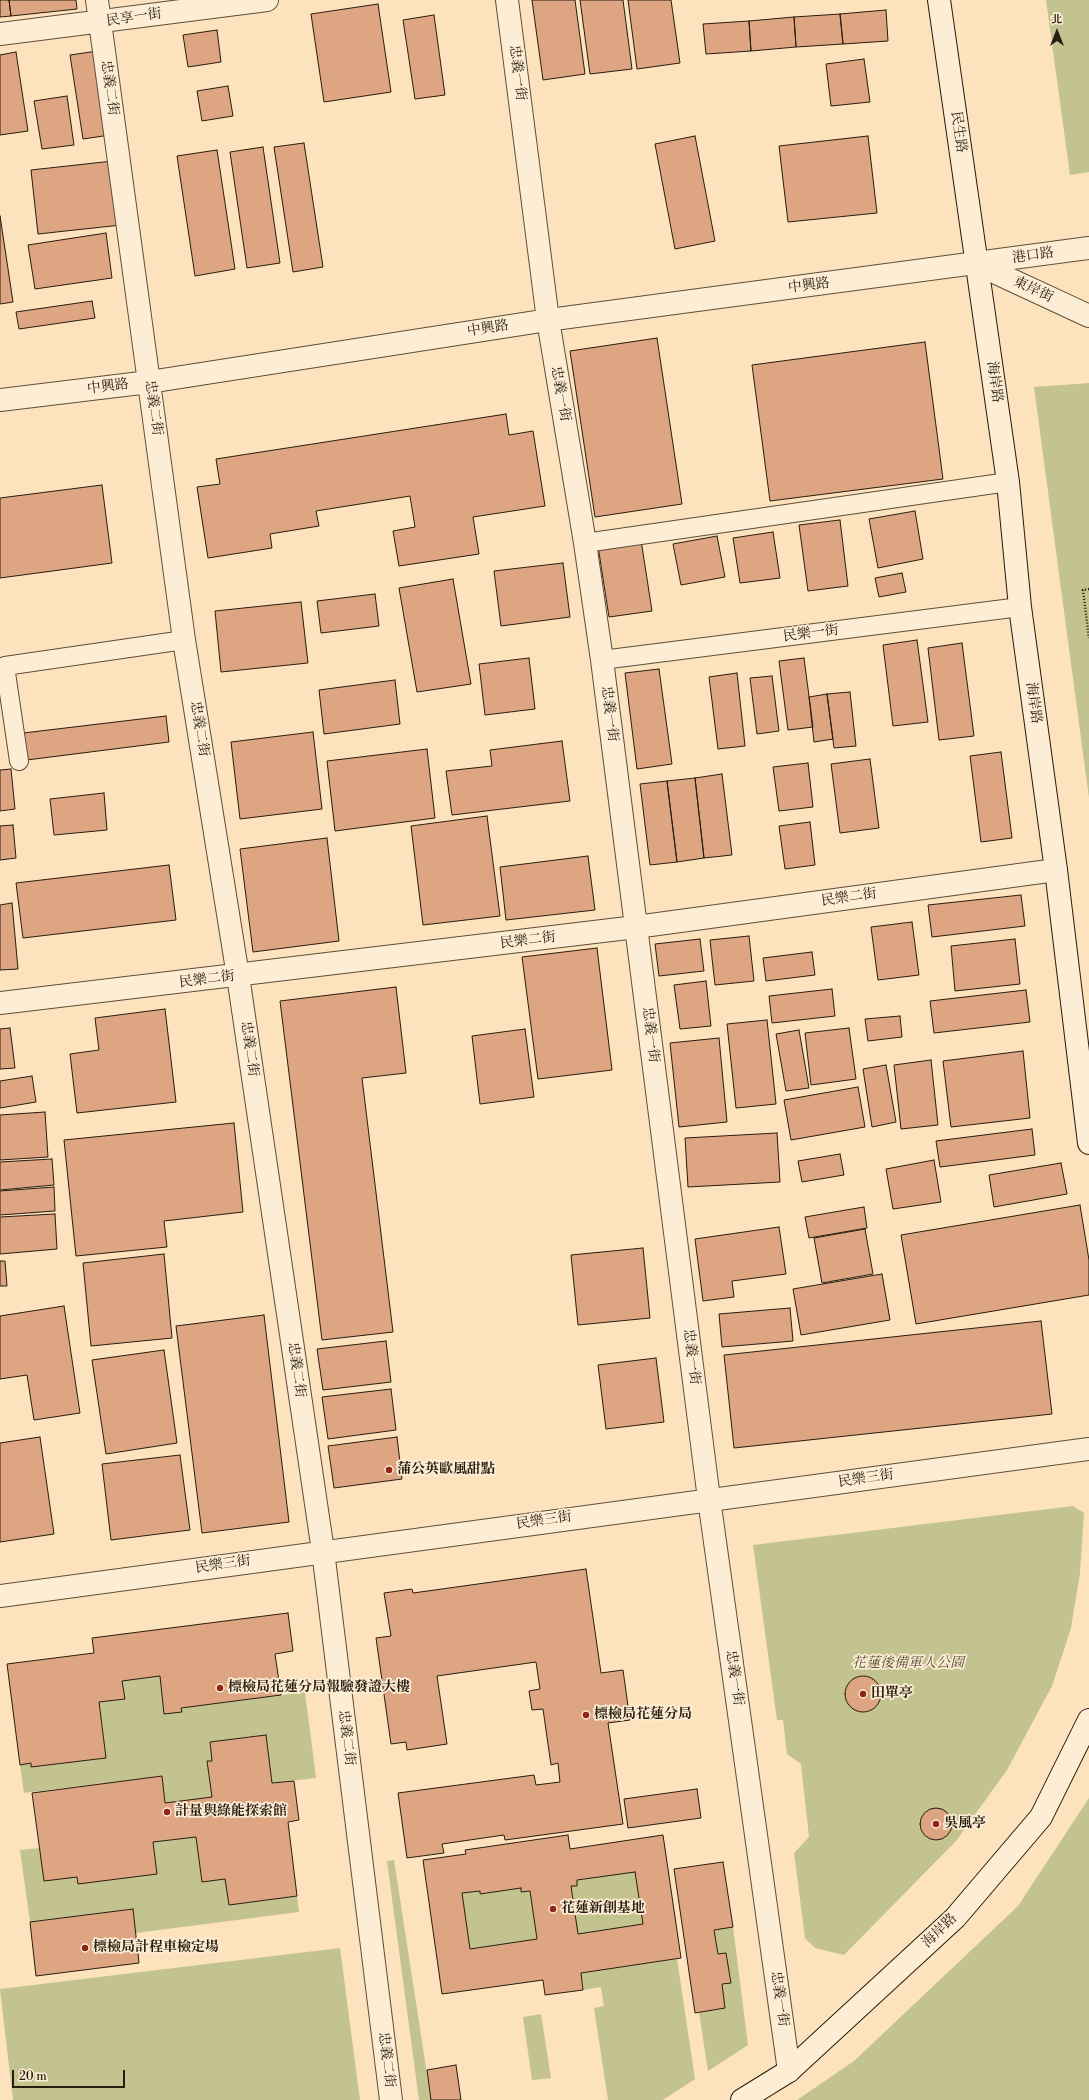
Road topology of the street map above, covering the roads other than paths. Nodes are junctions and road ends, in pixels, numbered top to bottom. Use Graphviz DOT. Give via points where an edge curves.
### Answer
graph roads {
  1 [pos="97,0"];
  2 [pos="267,0"];
  3 [pos="507,0"];
  4 [pos="939,0"];
  5 [pos="100,22"];
  6 [pos="0,34"];
  7 [pos="1089,248"];
  8 [pos="977,264"];
  9 [pos="1089,316"];
  10 [pos="548,320"];
  11 [pos="149,382"];
  12 [pos="0,400"];
  13 [pos="1008,482"];
  14 [pos="585,542"];
  15 [pos="1020,607"];
  16 [pos="184,640"];
  17 [pos="602,660"];
  18 [pos="19,761"];
  19 [pos="1056,870"];
  20 [pos="636,927"];
  21 [pos="238,976"];
  22 [pos="0,1003"];
  23 [pos="1089,1143"];
  24 [pos="1089,1449"];
  25 [pos="709,1500"];
  26 [pos="323,1551"];
  27 [pos="0,1596"];
  28 [pos="1089,1720"];
  29 [pos="789,2071"];
  30 [pos="391,2100"];
  31 [pos="742,2100"];
  1 -- 5 [label="street, 忠義二街"];
  2 -- 5 [label="street, 民享一街"];
  3 -- 10 [label="street, 忠義一街"];
  4 -- 8 [label="street, 民生路"];
  5 -- 6 [label="street, 民享一街"];
  5 -- 11 [label="street, 忠義二街"];
  7 -- 8 [label="street, 港口路"];
  8 -- 9 [label="street, 東岸街"];
  8 -- 10 [label="street, 中興路"];
  8 -- 13 [label="street, 海岸路"];
  10 -- 11 [label="street, 中興路"];
  10 -- 14 [label="street, 忠義一街"];
  11 -- 12 [label="street, 中興路"];
  11 -- 16 [label="street, 忠義二街"];
  13 -- 14 [label="lane"];
  13 -- 15 [label="street, 海岸路"];
  14 -- 17 [label="street, 忠義一街"];
  15 -- 17 [label="lane, 民樂一街"];
  15 -- 19 [label="street, 海岸路"];
  16 -- 18 [label="lane" via="5,666"];
  16 -- 21 [label="street, 忠義二街"];
  17 -- 20 [label="street, 忠義一街"];
  19 -- 20 [label="street, 民樂二街"];
  19 -- 23 [label="street, 海岸路"];
  20 -- 21 [label="street, 民樂二街"];
  20 -- 25 [label="street, 忠義一街"];
  21 -- 22 [label="street, 民樂二街"];
  21 -- 26 [label="street, 忠義二街"];
  24 -- 25 [label="street, 民樂三街"];
  25 -- 26 [label="street, 民樂三街"];
  25 -- 29 [label="street, 忠義一街"];
  26 -- 27 [label="street, 民樂三街"];
  26 -- 30 [label="street, 忠義二街"];
  28 -- 29 [label="street, 海岸路" via="1041,1817 955,1918"];
  29 -- 31 [label="street, 海岸路"];
}
